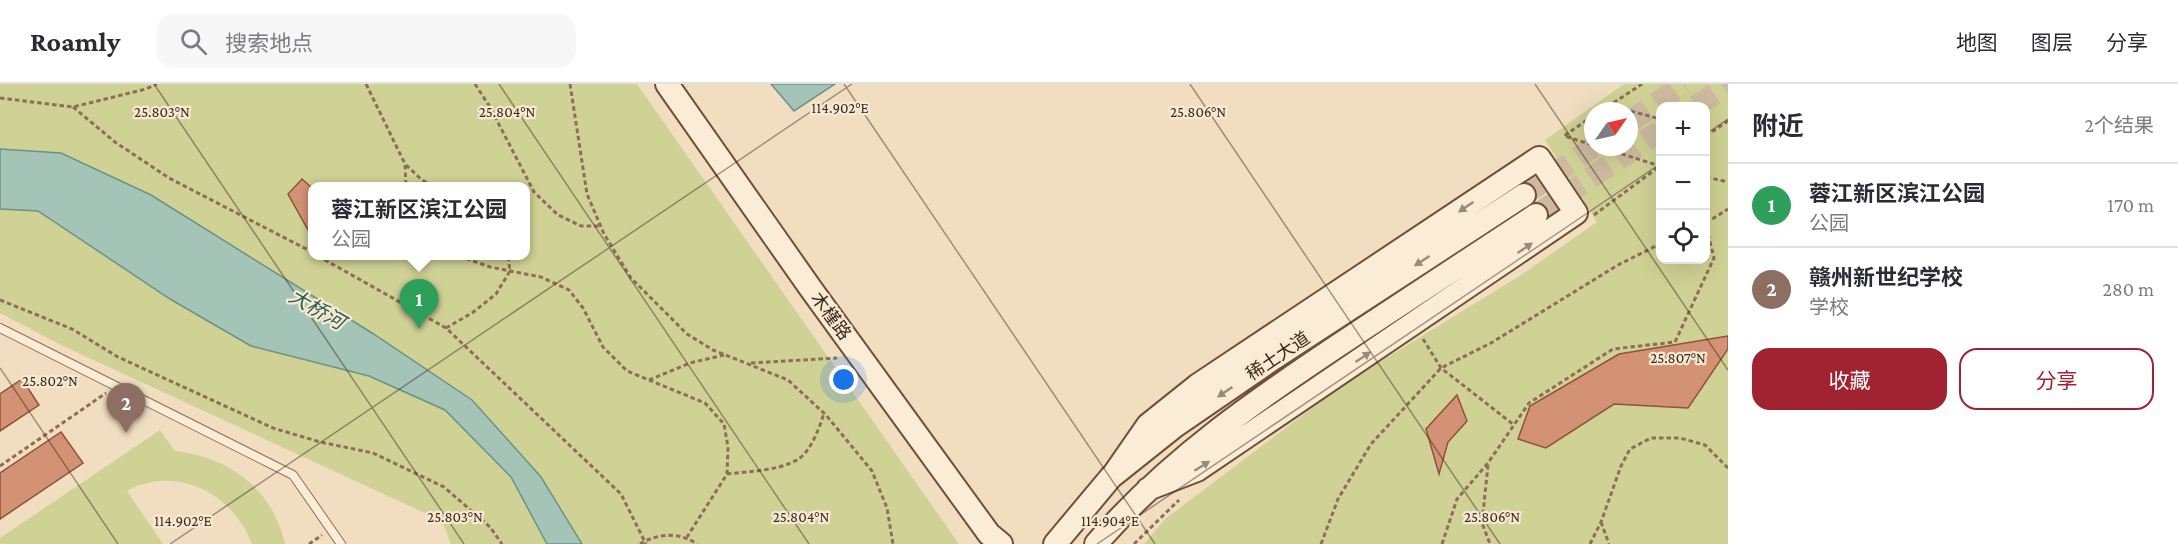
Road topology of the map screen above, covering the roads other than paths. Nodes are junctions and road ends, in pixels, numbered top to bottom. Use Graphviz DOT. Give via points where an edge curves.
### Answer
graph roads {
  1 [pos="667,84"];
  2 [pos="1524,195"];
  3 [pos="1536,215"];
  4 [pos="0,328"];
  5 [pos="1114,474"];
  6 [pos="1148,489"];
  7 [pos="341,544"];
  8 [pos="1000,544"];
  9 [pos="1055,544"];
  10 [pos="1096,544"];
  1 -- 8 [label="street, 木槿路" via="811,289"];
  2 -- 5 [label="street, 稀土大道, one-way" via="1274,358 1175,426"];
  3 -- 6 [label="street, 稀土大道" via="1288,378 1194,448"];
  4 -- 7 [label="lane" via="293,475"];
  6 -- 5 [label="street, one-way" via="1197,470 1576,213 1539,159 1198,386 1148,425"];
  5 -- 9 [label="street, 稀土大道"];
  6 -- 10 [label="street, 稀土大道"];
}
